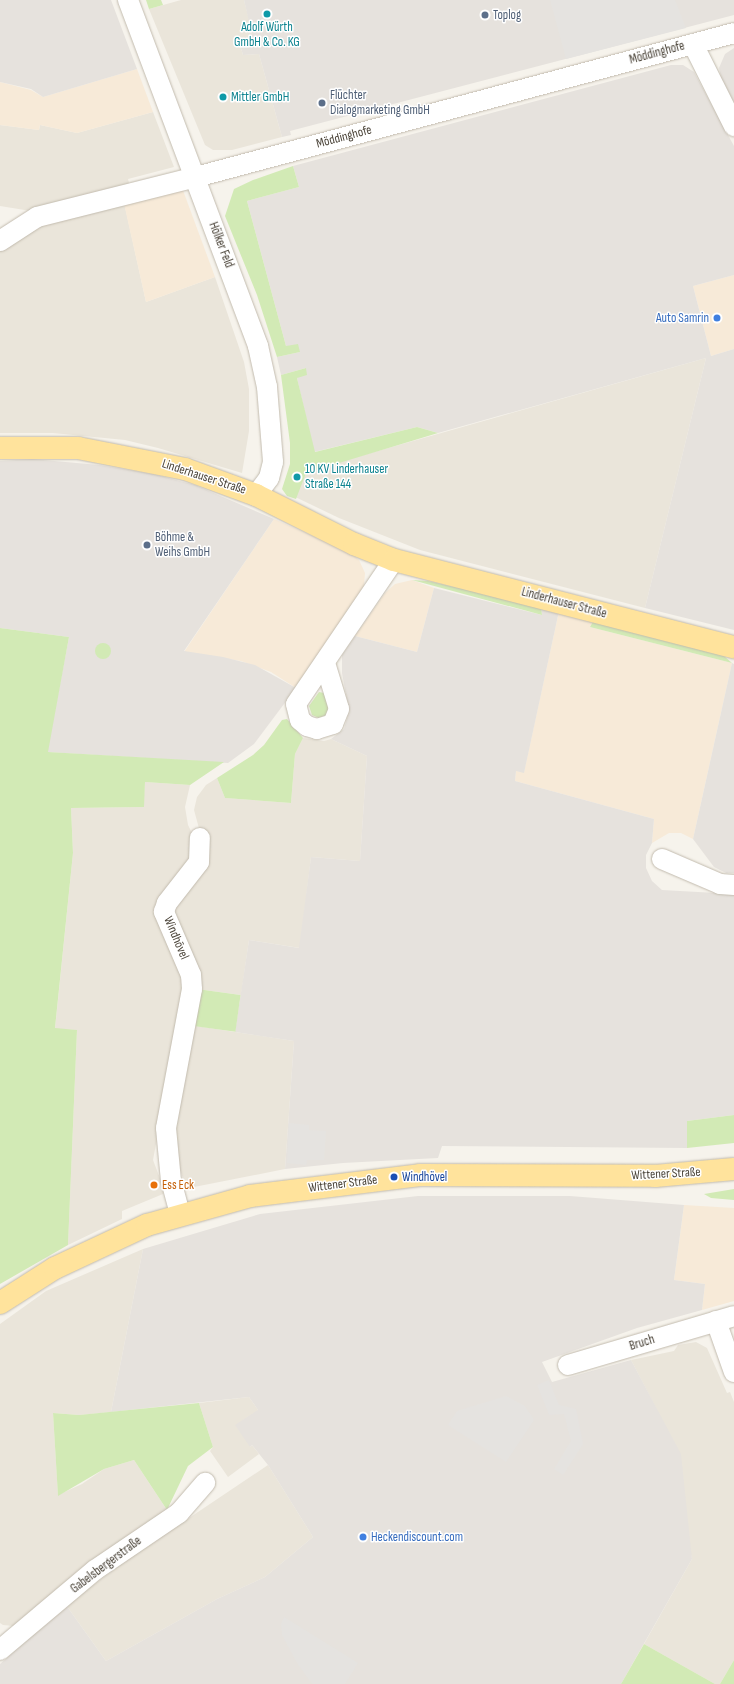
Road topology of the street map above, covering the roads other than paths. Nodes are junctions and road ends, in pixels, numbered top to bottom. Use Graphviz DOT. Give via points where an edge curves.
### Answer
graph roads {
  1 [pos="128,0"];
  2 [pos="734,33"];
  3 [pos="693,44"];
  4 [pos="734,126"];
  5 [pos="196,177"];
  6 [pos="0,241"];
  7 [pos="0,448"];
  8 [pos="256,495"];
  9 [pos="394,560"];
  10 [pos="734,647"];
  11 [pos="325,663"];
  12 [pos="200,838"];
  13 [pos="662,859"];
  14 [pos="734,885"];
  15 [pos="734,1169"];
  16 [pos="180,1214"];
  17 [pos="0,1303"];
  18 [pos="725,1319"];
  19 [pos="568,1365"];
  20 [pos="734,1372"];
  21 [pos="205,1483"];
  22 [pos="2,1644"];
  1 -- 5 [label="street, Hölker Feld"];
  2 -- 3 [label="street, Möddinghofe"];
  3 -- 4 [label="street, Möddinghofe"];
  3 -- 5 [label="street, Möddinghofe"];
  5 -- 6 [label="street, Möddinghofe" via="37,217"];
  5 -- 8 [label="street, Hölker Feld" via="248,316 267,387 273,462 269,478"];
  7 -- 8 [label="main road, Linderhauser Straße" via="78,448 151,460 193,471"];
  8 -- 9 [label="main road, Linderhauser Straße" via="354,544"];
  9 -- 10 [label="main road, Linderhauser Straße"];
  9 -- 11 [label="street"];
  12 -- 16 [label="street, Windhövel" via="199,862 167,903 164,912 191,975 192,989 166,1128 171,1181"];
  13 -- 14 [label="street" via="720,884"];
  15 -- 16 [label="main road, Wittener Straße" via="655,1176 407,1176 250,1196"];
  16 -- 17 [label="main road, Wittener Straße" via="92,1248"];
  18 -- 19 [label="street, Bruch"];
  18 -- 20 [label="street, Bruch"];
  21 -- 22 [label="street, Gabelsbergerstraße" via="179,1513 95,1570"];
}
